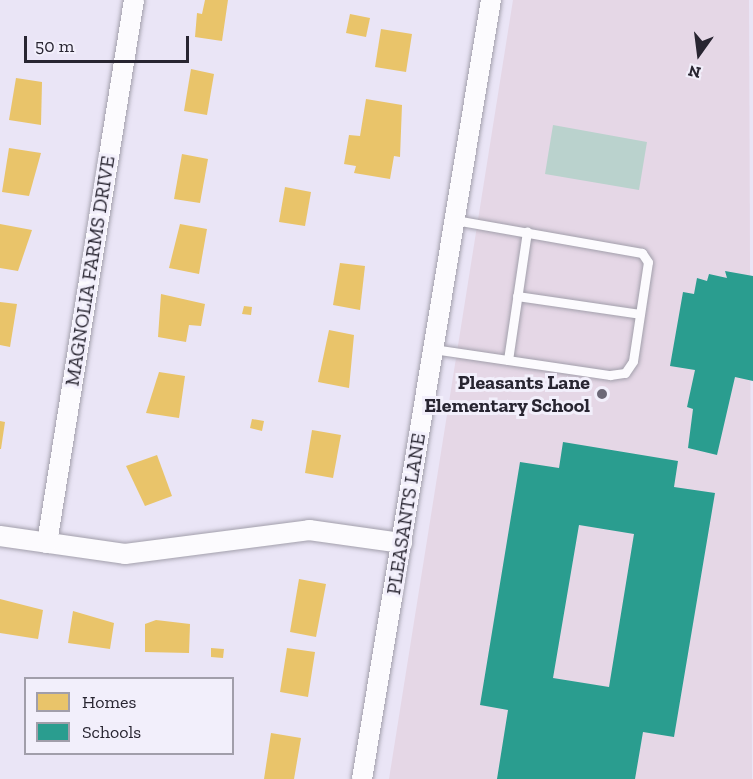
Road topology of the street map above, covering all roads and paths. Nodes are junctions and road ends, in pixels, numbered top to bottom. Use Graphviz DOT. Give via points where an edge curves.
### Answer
graph roads {
  1 [pos="134,0"];
  2 [pos="491,0"];
  3 [pos="455,220"];
  4 [pos="527,231"];
  5 [pos="517,296"];
  6 [pos="640,314"];
  7 [pos="433,349"];
  8 [pos="508,360"];
  9 [pos="0,536"];
  10 [pos="47,543"];
  11 [pos="402,543"];
  12 [pos="362,779"];
  1 -- 10 [label="street, MAGNOLIA FARMS DRIVE"];
  2 -- 3 [label="street, PLEASANTS LANE"];
  3 -- 4 [label="lane"];
  3 -- 7 [label="street, PLEASANTS LANE"];
  4 -- 5 [label="lane"];
  4 -- 6 [label="lane" via="642,253 648,262"];
  5 -- 6 [label="lane"];
  5 -- 8 [label="lane"];
  6 -- 8 [label="lane" via="633,361 625,373"];
  7 -- 8 [label="lane"];
  7 -- 11 [label="street, PLEASANTS LANE"];
  9 -- 10 [label="street"];
  10 -- 11 [label="street" via="124,554 309,530"];
  11 -- 12 [label="street, PLEASANTS LANE"];
}
